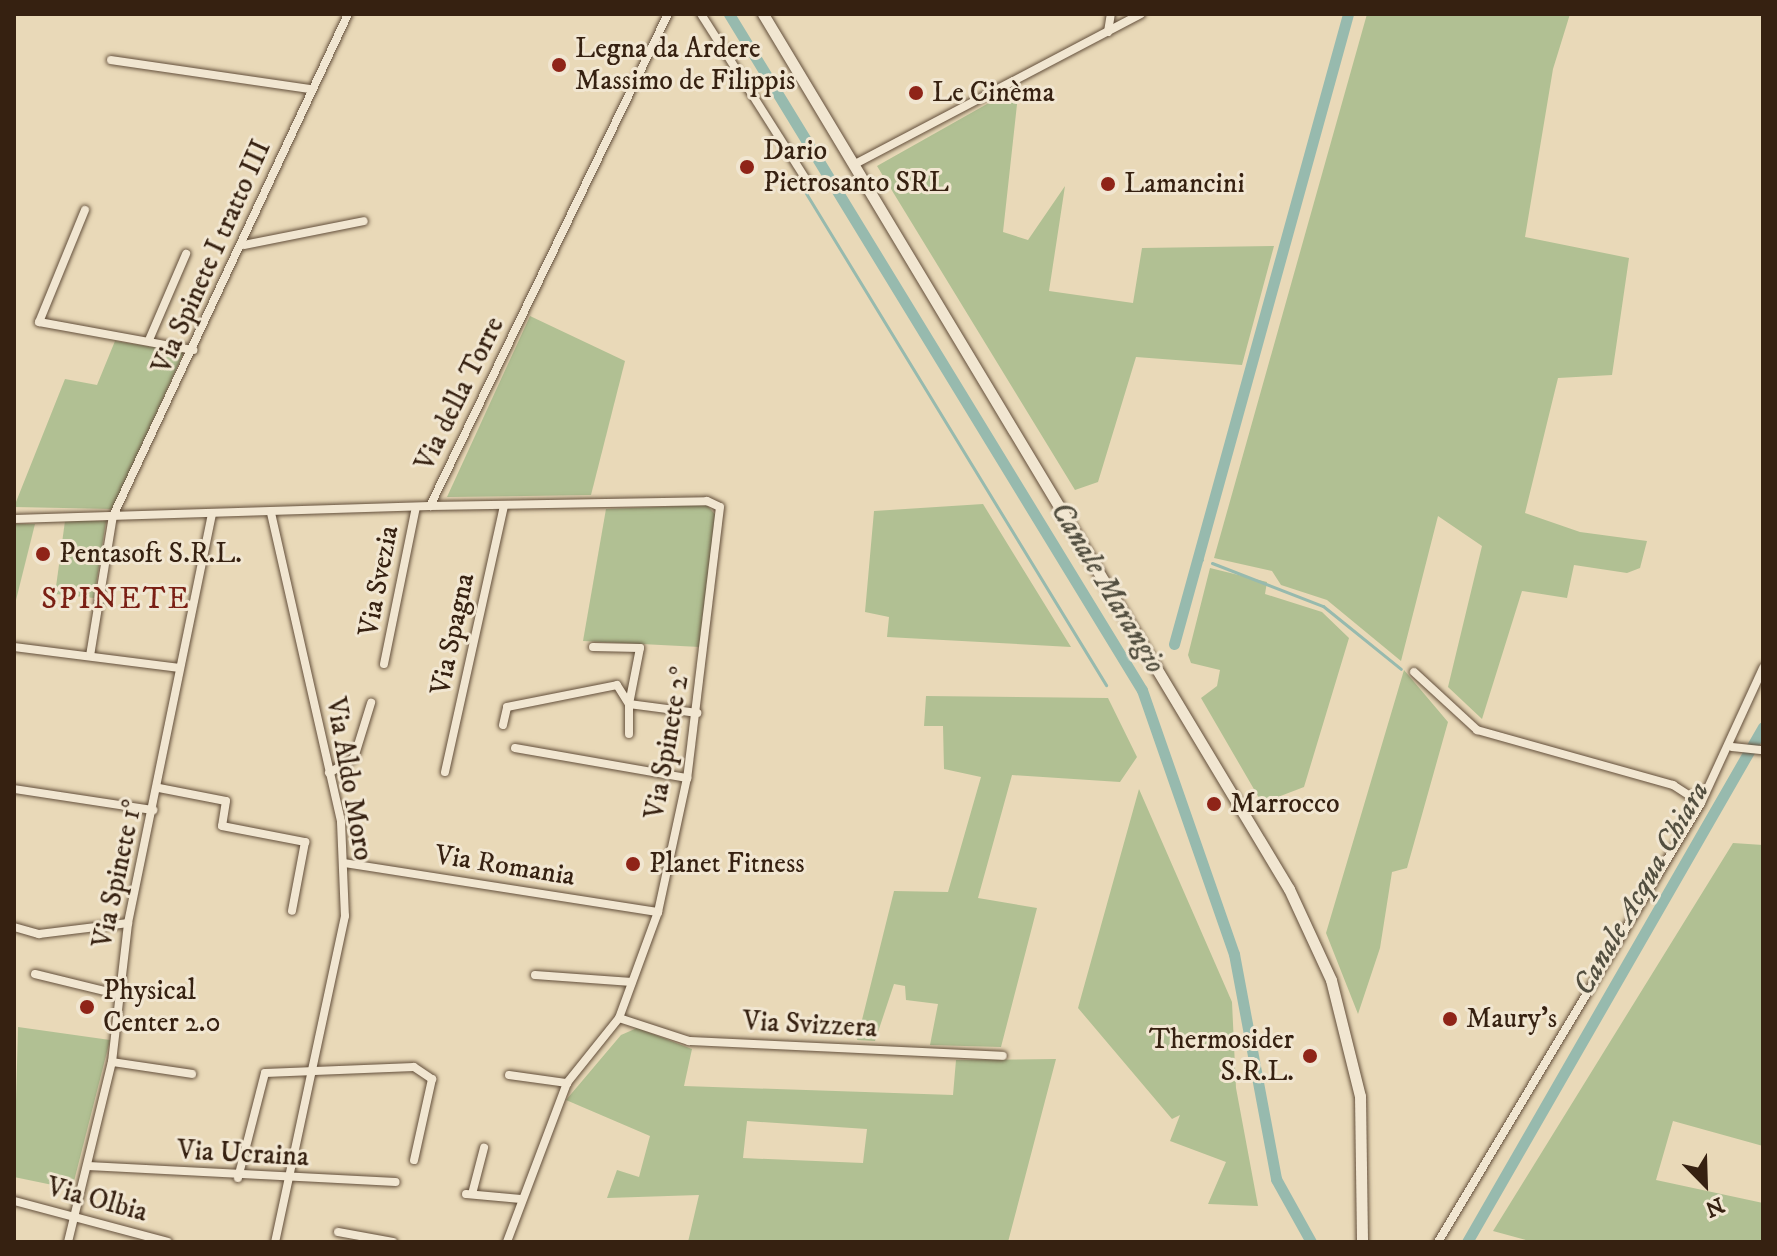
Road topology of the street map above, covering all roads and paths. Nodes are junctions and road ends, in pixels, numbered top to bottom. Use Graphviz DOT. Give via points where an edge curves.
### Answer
graph roads {
  1 [pos="348,14"];
  2 [pos="668,14"];
  3 [pos="701,14"];
  4 [pos="763,14"];
  5 [pos="1111,14"];
  6 [pos="1141,14"];
  7 [pos="1108,32"];
  8 [pos="111,60"];
  9 [pos="311,89"];
  10 [pos="855,164"];
  11 [pos="805,178"];
  12 [pos="85,210"];
  13 [pos="364,221"];
  14 [pos="244,245"];
  15 [pos="186,254"];
  16 [pos="149,340"];
  17 [pos="193,350"];
  18 [pos="504,505"];
  19 [pos="430,506"];
  20 [pos="416,507"];
  21 [pos="271,513"];
  22 [pos="212,515"];
  23 [pos="113,516"];
  24 [pos="14,519"];
  25 [pos="14,647"];
  26 [pos="593,647"];
  27 [pos="90,656"];
  28 [pos="384,664"];
  29 [pos="180,668"];
  30 [pos="1763,668"];
  31 [pos="1414,672"];
  32 [pos="371,703"];
  33 [pos="629,704"];
  34 [pos="697,713"];
  35 [pos="503,725"];
  36 [pos="629,734"];
  37 [pos="1732,747"];
  38 [pos="515,748"];
  39 [pos="1763,750"];
  40 [pos="445,772"];
  41 [pos="329,773"];
  42 [pos="687,778"];
  43 [pos="159,788"];
  44 [pos="14,789"];
  45 [pos="1701,803"];
  46 [pos="153,810"];
  47 [pos="344,863"];
  48 [pos="292,911"];
  49 [pos="658,912"];
  50 [pos="128,923"];
  51 [pos="14,927"];
  52 [pos="35,974"];
  53 [pos="535,975"];
  54 [pos="632,982"];
  55 [pos="121,995"];
  56 [pos="619,1018"];
  57 [pos="1003,1056"];
  58 [pos="112,1062"];
  59 [pos="315,1073"];
  60 [pos="192,1074"];
  61 [pos="509,1075"];
  62 [pos="567,1083"];
  63 [pos="484,1148"];
  64 [pos="414,1160"];
  65 [pos="88,1166"];
  66 [pos="238,1178"];
  67 [pos="294,1179"];
  68 [pos="396,1182"];
  69 [pos="521,1199"];
  70 [pos="14,1201"];
  71 [pos="74,1216"];
  72 [pos="338,1232"];
  73 [pos="68,1242"];
  74 [pos="168,1242"];
  75 [pos="275,1242"];
  76 [pos="393,1242"];
  77 [pos="507,1242"];
  78 [pos="1362,1242"];
  79 [pos="1438,1242"];
  1 -- 9 [label="street, Via Spinete I tratto III"];
  2 -- 19 [label="street, Via della Torre"];
  3 -- 11 [label="street"];
  4 -- 10 [label="main road"];
  5 -- 7 [label="street"];
  6 -- 7 [label="street"];
  7 -- 10 [label="street"];
  8 -- 9 [label="street"];
  9 -- 14 [label="street, Via Spinete I tratto III"];
  10 -- 78 [label="main road" via="1258,831 1316,944 1343,1017 1360,1096"];
  12 -- 16 [label="street" via="39,322"];
  13 -- 14 [label="street"];
  14 -- 17 [label="street, Via Spinete I tratto III"];
  15 -- 16 [label="street"];
  16 -- 17 [label="street"];
  17 -- 23 [label="street, Via Spinete I tratto III"];
  18 -- 19 [label="street, Via Spinete 2°"];
  18 -- 34 [label="street, Via Spinete 2°" via="707,501 720,507"];
  18 -- 40 [label="street, Via Spagna"];
  19 -- 20 [label="street, Via della Torre"];
  20 -- 21 [label="street, Via della Torre"];
  20 -- 28 [label="street, Via Svezia"];
  21 -- 22 [label="street, Via della Torre"];
  21 -- 41 [label="street, Via Aldo Moro"];
  22 -- 23 [label="street, Via della Torre"];
  22 -- 29 [label="street, Via Spinete 1°"];
  23 -- 24 [label="street, Via della Torre"];
  23 -- 27 [label="street, Via Spinete I tratto III"];
  25 -- 27 [label="street"];
  26 -- 33 [label="street" via="640,648"];
  27 -- 29 [label="street"];
  29 -- 43 [label="street, Via Spinete 1°"];
  30 -- 37 [label="street"];
  31 -- 45 [label="street" via="1477,730 1673,785"];
  32 -- 41 [label="street" via="354,758"];
  33 -- 34 [label="street"];
  33 -- 35 [label="street" via="617,685 507,707"];
  33 -- 36 [label="street"];
  34 -- 42 [label="street, Via Spinete 2°"];
  37 -- 39 [label="street"];
  37 -- 45 [label="street"];
  38 -- 42 [label="street"];
  41 -- 47 [label="street, Via Aldo Moro"];
  42 -- 49 [label="street, Via Spinete 2°"];
  43 -- 46 [label="street, Via Spinete 1°"];
  43 -- 48 [label="street" via="226,801 222,826 305,842"];
  44 -- 46 [label="street"];
  45 -- 79 [label="street"];
  46 -- 50 [label="street, Via Spinete 1°"];
  47 -- 49 [label="street, Via Romania"];
  47 -- 59 [label="street, Via Aldo Moro" via="337,977"];
  49 -- 54 [label="street, Via Spinete 2°"];
  50 -- 51 [label="street" via="39,934"];
  50 -- 55 [label="street, Via Spinete 1°"];
  52 -- 55 [label="street"];
  53 -- 54 [label="street"];
  54 -- 56 [label="street, Via Spinete 2°"];
  55 -- 58 [label="street, Via Spinete 1°"];
  56 -- 57 [label="street, Via Svizzera" via="689,1041"];
  56 -- 62 [label="street, Via Spinete 2°"];
  58 -- 60 [label="street"];
  58 -- 65 [label="street, Via Spinete 1°"];
  59 -- 64 [label="street" via="414,1067 432,1079"];
  59 -- 66 [label="street" via="265,1073"];
  59 -- 67 [label="street, Via Aldo Moro"];
  61 -- 62 [label="street"];
  62 -- 69 [label="street, Via Spinete 2°"];
  63 -- 69 [label="street" via="469,1194"];
  65 -- 66 [label="street, Via Ucraina"];
  65 -- 71 [label="street, Via Spinete 1°"];
  66 -- 67 [label="street, Via Ucraina"];
  67 -- 68 [label="street, Via Ucraina"];
  67 -- 75 [label="street, Via Aldo Moro"];
  69 -- 77 [label="street, Via Spinete 2°"];
  70 -- 71 [label="street, Via Olbia"];
  71 -- 73 [label="street, Via Spinete 1°"];
  71 -- 74 [label="street, Via Olbia"];
  72 -- 76 [label="street"];
}
